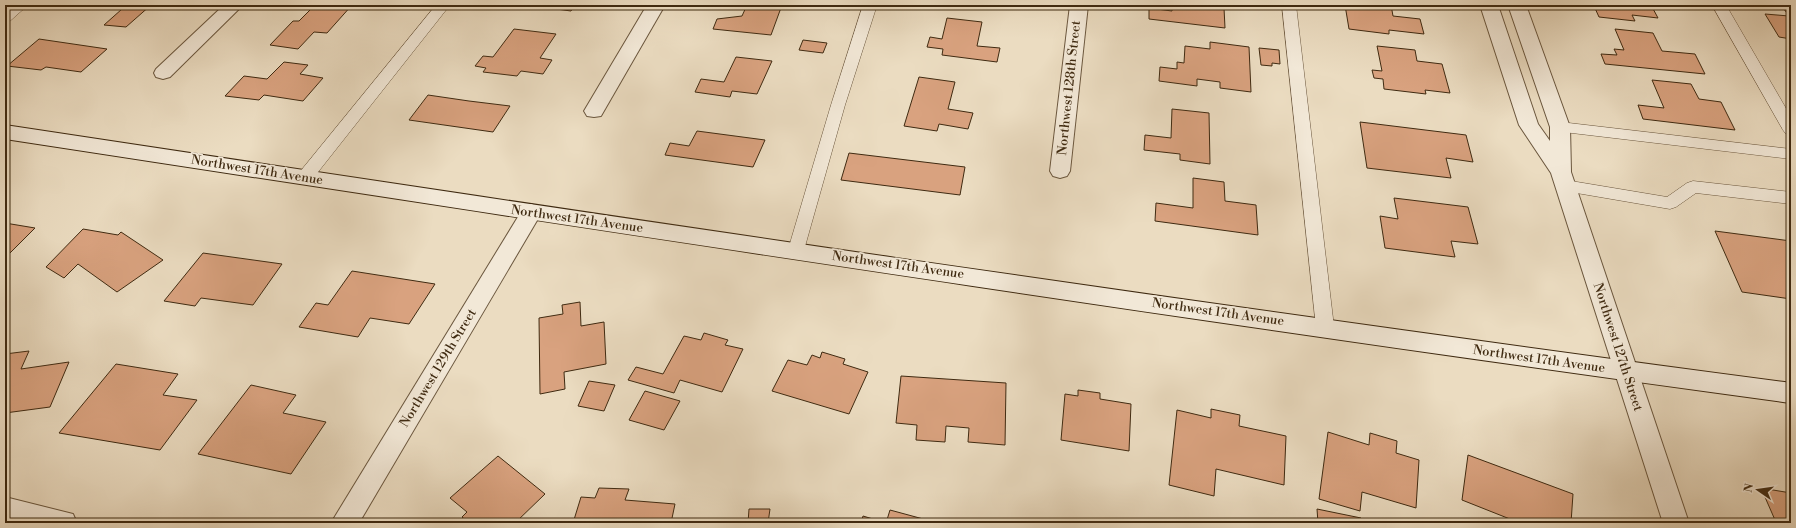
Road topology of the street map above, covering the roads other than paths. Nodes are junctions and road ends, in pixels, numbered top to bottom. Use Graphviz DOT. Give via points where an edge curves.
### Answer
graph roads {
  1 [pos="21,5"];
  2 [pos="234,5"];
  3 [pos="443,5"];
  4 [pos="656,5"];
  5 [pos="870,5"];
  6 [pos="1079,5"];
  7 [pos="1289,5"];
  8 [pos="1489,5"];
  9 [pos="1517,5"];
  10 [pos="1719,5"];
  11 [pos="5,18"];
  12 [pos="163,73"];
  13 [pos="594,111"];
  14 [pos="1560,127"];
  15 [pos="1791,130"];
  16 [pos="5,132"];
  17 [pos="1791,154"];
  18 [pos="1060,171"];
  19 [pos="305,177"];
  20 [pos="1563,179"];
  21 [pos="1791,198"];
  22 [pos="531,212"];
  23 [pos="796,250"];
  24 [pos="1325,327"];
  25 [pos="1626,372"];
  26 [pos="1791,393"];
  27 [pos="5,508"];
  28 [pos="64,523"];
  29 [pos="344,523"];
  30 [pos="1676,523"];
  1 -- 11 [label="lane"];
  2 -- 12 [label="street"];
  3 -- 19 [label="lane"];
  4 -- 13 [label="street"];
  5 -- 23 [label="lane"];
  6 -- 18 [label="street, Northwest 128th Street"];
  7 -- 24 [label="lane"];
  8 -- 20 [label="street, Northwest 127th Street" via="1530,125"];
  9 -- 14 [label="street, Northwest 127th Street"];
  10 -- 15 [label="lane"];
  14 -- 17 [label="lane"];
  14 -- 20 [label="street, Northwest 127th Street"];
  16 -- 19 [label="street, Northwest 17th Avenue"];
  19 -- 22 [label="street, Northwest 17th Avenue"];
  20 -- 21 [label="lane" via="1670,203 1693,187"];
  20 -- 25 [label="street, Northwest 127th Street"];
  22 -- 23 [label="street, Northwest 17th Avenue"];
  22 -- 29 [label="street, Northwest 129th Street"];
  23 -- 24 [label="street, Northwest 17th Avenue"];
  24 -- 25 [label="street, Northwest 17th Avenue"];
  25 -- 26 [label="street, Northwest 17th Avenue"];
  25 -- 30 [label="street, Northwest 127th Street"];
  27 -- 28 [label="street"];
}
